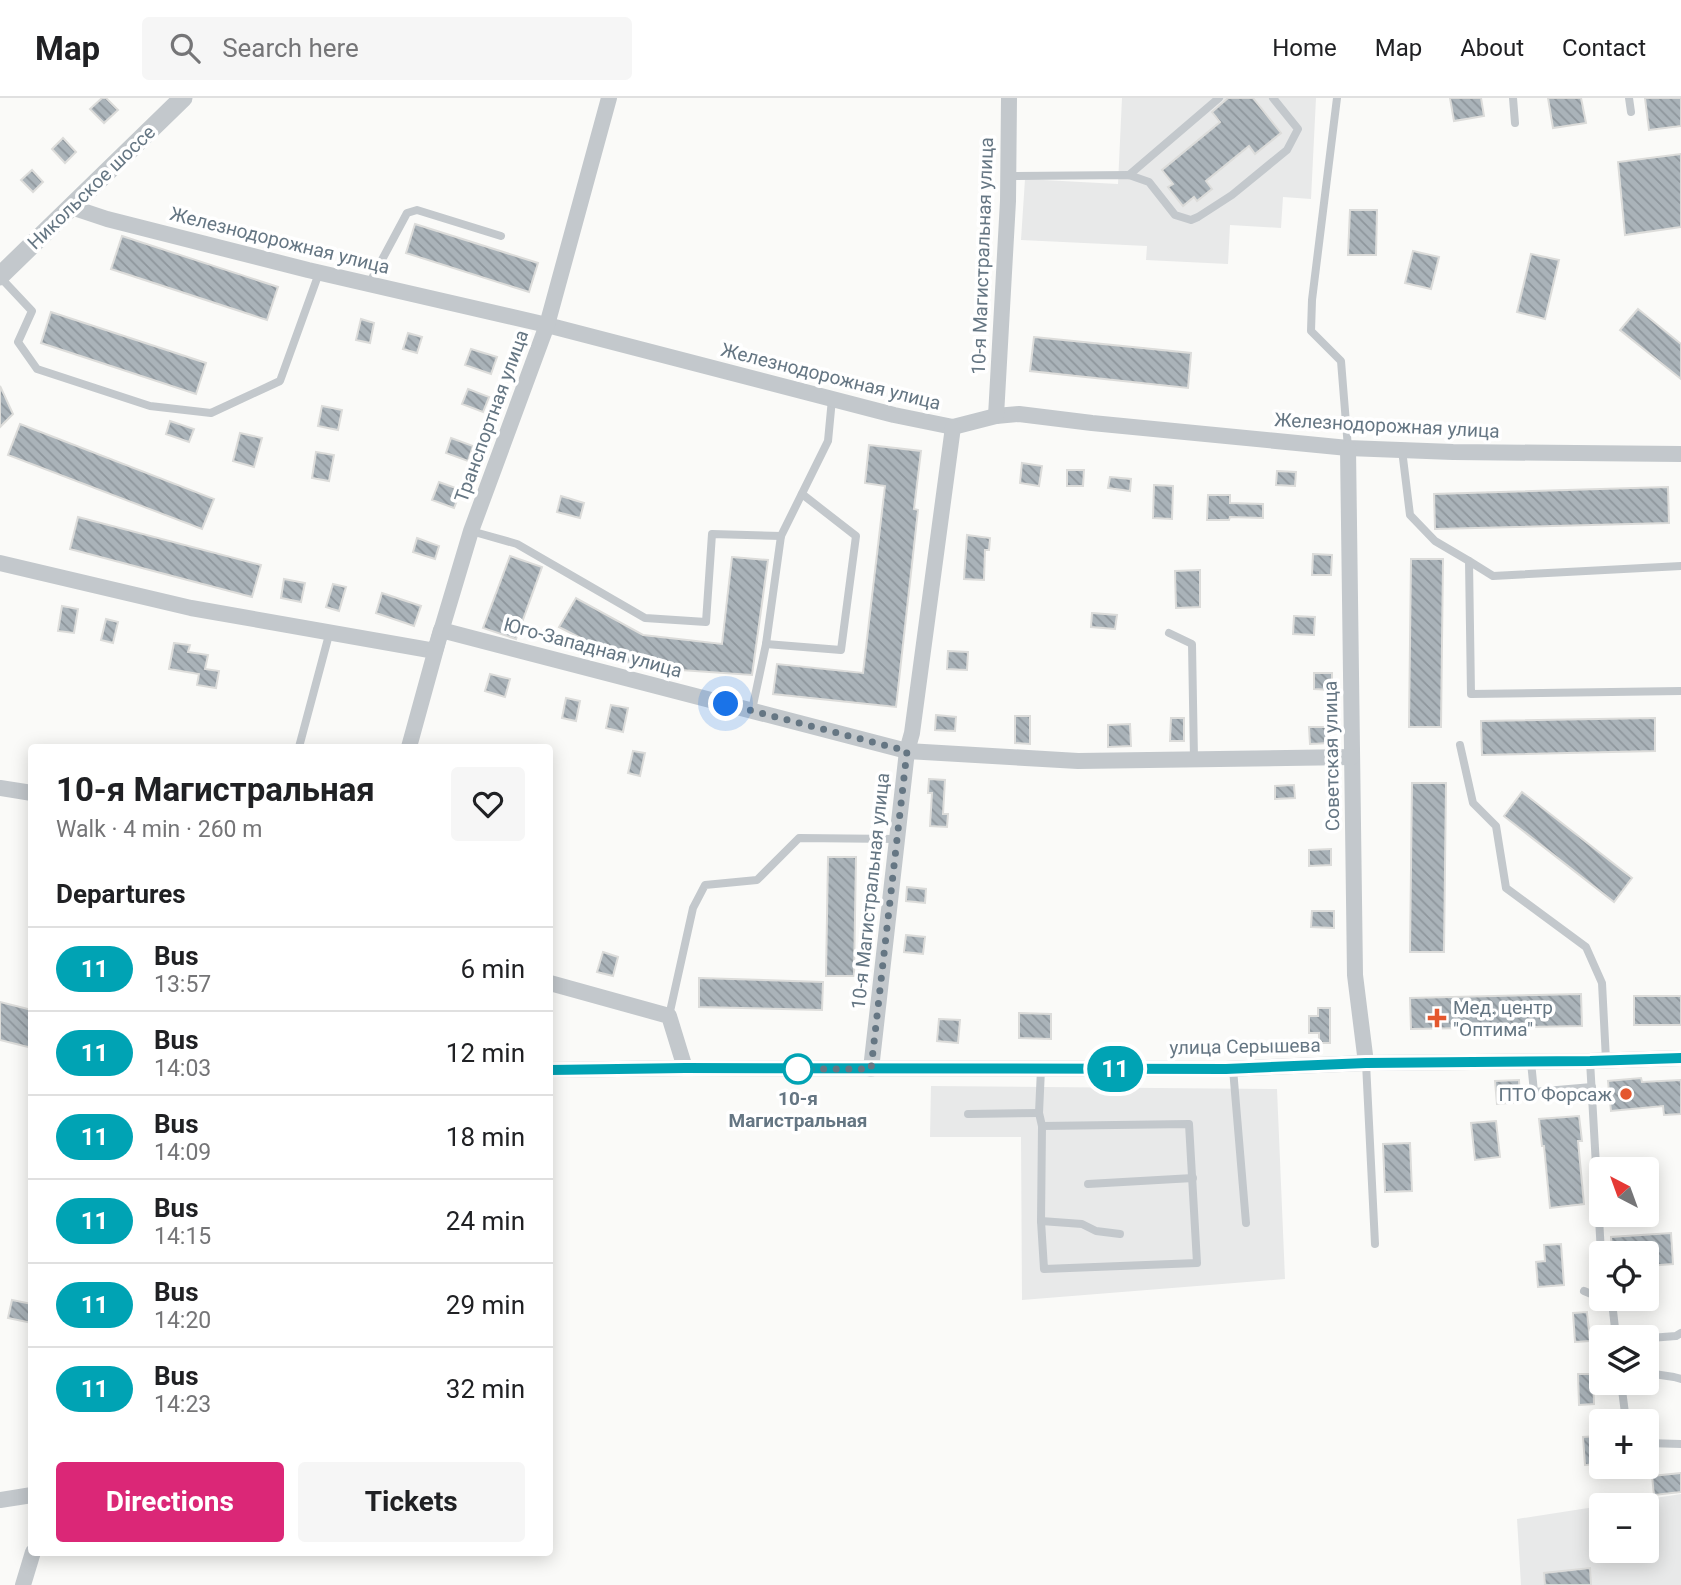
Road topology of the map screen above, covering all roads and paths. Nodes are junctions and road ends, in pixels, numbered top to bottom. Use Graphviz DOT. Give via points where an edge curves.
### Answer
graph roads {
  1 [pos="183,98"];
  2 [pos="609,98"];
  3 [pos="1009,98"];
  4 [pos="1219,98"];
  5 [pos="1273,98"];
  6 [pos="1337,98"];
  7 [pos="1513,98"];
  8 [pos="1629,98"];
  9 [pos="1631,112"];
  10 [pos="1516,123"];
  11 [pos="1129,175"];
  12 [pos="1008,176"];
  13 [pos="71,206"];
  14 [pos="500,236"];
  15 [pos="319,273"];
  16 [pos="0,276"];
  17 [pos="369,284"];
  18 [pos="547,325"];
  19 [pos="832,399"];
  20 [pos="996,416"];
  21 [pos="953,427"];
  22 [pos="1348,447"];
  23 [pos="1402,450"];
  24 [pos="1681,454"];
  25 [pos="802,494"];
  26 [pos="471,531"];
  27 [pos="780,536"];
  28 [pos="1469,561"];
  29 [pos="0,563"];
  30 [pos="1681,566"];
  31 [pos="441,630"];
  32 [pos="330,631"];
  33 [pos="1169,633"];
  34 [pos="766,644"];
  35 [pos="435,651"];
  36 [pos="1681,691"];
  37 [pos="752,710"];
  38 [pos="300,744"];
  39 [pos="410,744"];
  40 [pos="1460,745"];
  41 [pos="907,751"];
  42 [pos="1352,757"];
  43 [pos="1194,759"];
  44 [pos="0,789"];
  45 [pos="28,792"];
  46 [pos="897,839"];
  47 [pos="553,984"];
  48 [pos="669,1016"];
  49 [pos="1681,1058"];
  50 [pos="1598,1061"];
  51 [pos="1531,1062"];
  52 [pos="1366,1063"];
  53 [pos="685,1068"];
  54 [pos="871,1069"];
  55 [pos="1041,1069"];
  56 [pos="1233,1069"];
  57 [pos="553,1070"];
  58 [pos="1592,1087"];
  59 [pos="968,1114"];
  60 [pos="1039,1114"];
  61 [pos="1042,1126"];
  62 [pos="1193,1178"];
  63 [pos="1088,1184"];
  64 [pos="1041,1221"];
  65 [pos="1246,1223"];
  66 [pos="1120,1234"];
  67 [pos="1600,1241"];
  68 [pos="1375,1244"];
  69 [pos="1584,1291"];
  70 [pos="1589,1293"];
  71 [pos="1681,1333"];
  72 [pos="1659,1337"];
  73 [pos="1659,1375"];
  74 [pos="1681,1379"];
  75 [pos="1659,1443"];
  76 [pos="1681,1444"];
  77 [pos="28,1496"];
  78 [pos="0,1500"];
  79 [pos="32,1556"];
  80 [pos="23,1585"];
  1 -- 13 [label="street, Никольское шоссе"];
  2 -- 18 [label="street, Транспортная улица"];
  3 -- 12 [label="street, 10-я Магистральная улица"];
  4 -- 11 [label="lane"];
  5 -- 11 [label="lane" via="1298,129 1287,150 1198,217 1191,220 1175,215 1149,182"];
  6 -- 22 [label="lane" via="1311,331 1341,360"];
  7 -- 10 [label="lane"];
  8 -- 9 [label="lane"];
  11 -- 12 [label="lane"];
  12 -- 20 [label="street, 10-я Магистральная улица"];
  13 -- 15 [label="street, Железнодорожная улица"];
  13 -- 16 [label="street, Никольское шоссе"];
  14 -- 17 [label="lane" via="417,210 407,213"];
  15 -- 16 [label="lane" via="280,381 211,414 150,406 37,369 18,342 33,311"];
  15 -- 17 [label="street, Железнодорожная улица"];
  17 -- 18 [label="street, Железнодорожная улица"];
  18 -- 19 [label="street, Железнодорожная улица"];
  18 -- 26 [label="street, Транспортная улица"];
  19 -- 21 [label="street, Железнодорожная улица"];
  19 -- 25 [label="lane" via="828,441"];
  20 -- 21 [label="street, Железнодорожная улица"];
  20 -- 22 [label="street, Железнодорожная улица" via="1019,414"];
  21 -- 41 [label="street, 10-я Магистральная улица"];
  22 -- 23 [label="street, Железнодорожная улица"];
  22 -- 42 [label="street, Советская улица"];
  23 -- 24 [label="street, Железнодорожная улица"];
  23 -- 28 [label="lane" via="1410,515 1435,541"];
  25 -- 27 [label="lane"];
  25 -- 34 [label="lane" via="856,536 841,650"];
  26 -- 27 [label="lane" via="517,544 645,618 706,622 712,534"];
  26 -- 31 [label="street, Транспортная улица"];
  27 -- 34 [label="lane"];
  28 -- 30 [label="lane" via="1493,576"];
  28 -- 36 [label="lane" via="1471,694"];
  29 -- 32 [label="street" via="191,608"];
  31 -- 35 [label="street, Транспортная улица"];
  31 -- 37 [label="street, Юго-Западная улица"];
  32 -- 35 [label="street"];
  32 -- 38 [label="lane"];
  33 -- 43 [label="lane" via="1192,644"];
  34 -- 37 [label="lane"];
  35 -- 39 [label="street, Транспортная улица"];
  37 -- 41 [label="street, Юго-Западная улица"];
  40 -- 50 [label="lane" via="1473,803 1496,826 1506,888 1586,947 1602,983"];
  41 -- 43 [label="street, Юго-Западная улица" via="1077,761"];
  41 -- 46 [label="street, 10-я Магистральная улица"];
  42 -- 43 [label="street, Юго-Западная улица"];
  42 -- 52 [label="street, Советская улица" via="1355,975"];
  44 -- 45 [label="street"];
  46 -- 48 [label="lane" via="799,838 757,880 705,885 694,908"];
  46 -- 54 [label="street, 10-я Магистральная улица"];
  47 -- 48 [label="street"];
  48 -- 53 [label="street"];
  49 -- 50 [label="street, улица Серышева"];
  50 -- 51 [label="street, улица Серышева"];
  50 -- 58 [label="lane"];
  51 -- 52 [label="street, улица Серышева"];
  51 -- 58 [label="lane" via="1534,1092"];
  52 -- 56 [label="street, улица Серышева"];
  52 -- 68 [label="lane"];
  53 -- 54 [label="street, улица Серышева"];
  53 -- 57 [label="street, улица Серышева"];
  54 -- 55 [label="street, улица Серышева"];
  55 -- 56 [label="street, улица Серышева"];
  55 -- 60 [label="lane"];
  56 -- 65 [label="lane"];
  58 -- 67 [label="lane"];
  59 -- 60 [label="lane"];
  60 -- 61 [label="lane"];
  61 -- 62 [label="lane" via="1189,1124"];
  61 -- 64 [label="lane"];
  62 -- 63 [label="lane"];
  62 -- 64 [label="lane" via="1197,1263 1044,1269"];
  64 -- 66 [label="lane" via="1082,1224"];
  69 -- 70 [label="lane"];
  71 -- 72 [label="lane"];
  73 -- 74 [label="lane"];
  75 -- 76 [label="lane"];
  77 -- 78 [label="street"];
  79 -- 80 [label="street"];
}
